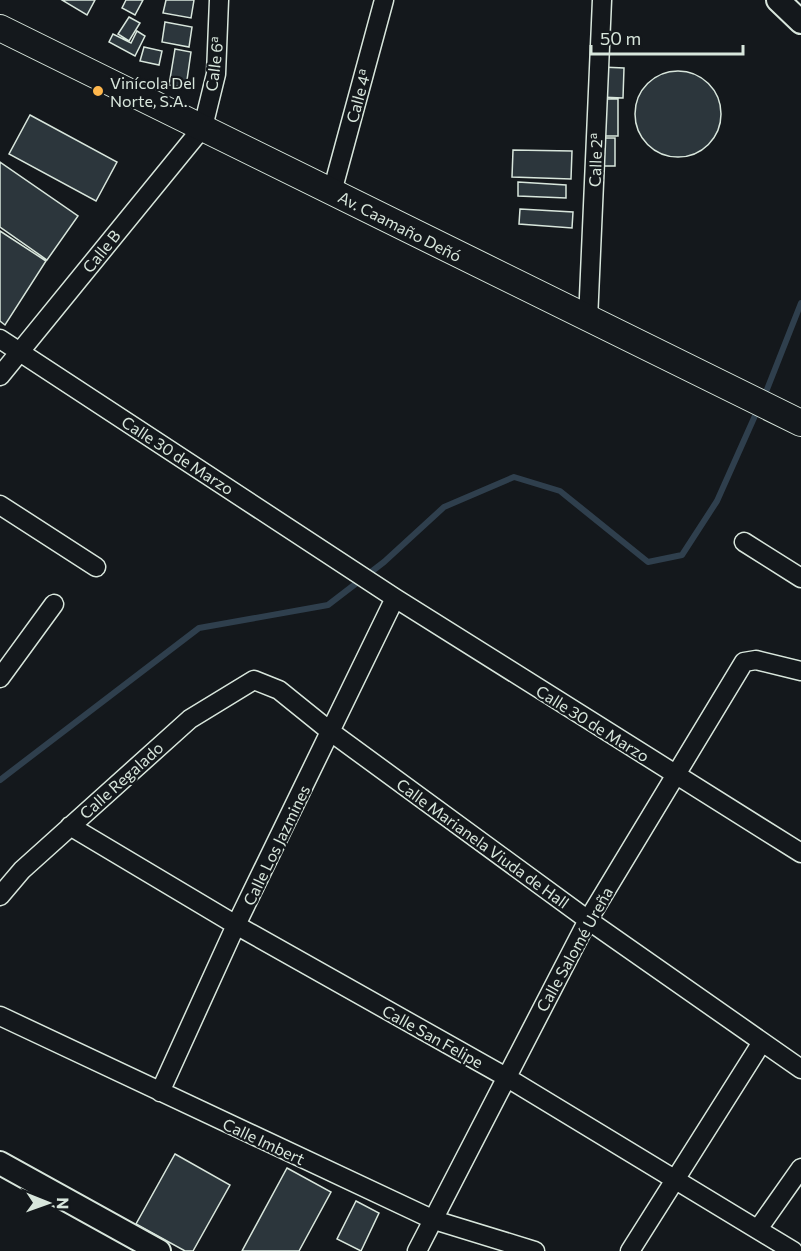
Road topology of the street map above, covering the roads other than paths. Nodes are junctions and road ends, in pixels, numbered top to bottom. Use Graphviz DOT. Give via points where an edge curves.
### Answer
graph roads {
  1 [pos="219,0"];
  2 [pos="384,0"];
  3 [pos="602,0"];
  4 [pos="778,0"];
  5 [pos="801,22"];
  6 [pos="0,28"];
  7 [pos="203,127"];
  8 [pos="332,192"];
  9 [pos="588,320"];
  10 [pos="0,339"];
  11 [pos="19,351"];
  12 [pos="0,376"];
  13 [pos="800,422"];
  14 [pos="0,505"];
  15 [pos="744,542"];
  16 [pos="96,567"];
  17 [pos="801,578"];
  18 [pos="391,595"];
  19 [pos="54,604"];
  20 [pos="801,671"];
  21 [pos="0,678"];
  22 [pos="254,680"];
  23 [pos="331,732"];
  24 [pos="675,776"];
  25 [pos="70,826"];
  26 [pos="801,853"];
  27 [pos="0,896"];
  28 [pos="588,920"];
  29 [pos="236,925"];
  30 [pos="0,1016"];
  31 [pos="762,1042"];
  32 [pos="801,1069"];
  33 [pos="506,1077"];
  34 [pos="160,1092"];
  35 [pos="0,1163"];
  36 [pos="801,1168"];
  37 [pos="675,1181"];
  38 [pos="434,1221"];
  39 [pos="758,1229"];
  40 [pos="159,1251"];
  41 [pos="417,1251"];
  42 [pos="535,1251"];
  43 [pos="630,1251"];
  44 [pos="793,1251"];
  1 -- 7 [label="street, Calle 6ª" via="216,74"];
  2 -- 8 [label="street, Calle 4ª"];
  3 -- 9 [label="street, Calle 2ª"];
  4 -- 5 [label="street"];
  6 -- 7 [label="main road, Av. Caamaño Deñó"];
  7 -- 8 [label="main road, Av. Caamaño Deñó"];
  7 -- 11 [label="street, Calle B"];
  8 -- 9 [label="main road, Av. Caamaño Deñó"];
  9 -- 13 [label="main road, Av. Caamaño Deñó"];
  10 -- 11 [label="street, Calle 30 de Marzo"];
  11 -- 12 [label="street, Calle B"];
  11 -- 18 [label="street, Calle 30 de Marzo"];
  14 -- 16 [label="street"];
  15 -- 17 [label="street"];
  18 -- 23 [label="street, Calle Los Jazmines"];
  18 -- 24 [label="street, Calle 30 de Marzo"];
  19 -- 21 [label="street"];
  20 -- 24 [label="street, Calle Salomé Ureña" via="750,659 744,662"];
  22 -- 23 [label="street, Calle Marianela Viuda de Hall" via="279,690"];
  22 -- 25 [label="street, Calle Regalado" via="190,719"];
  23 -- 28 [label="street, Calle Marianela Viuda de Hall"];
  23 -- 29 [label="street, Calle Los Jazmines"];
  24 -- 26 [label="street, Calle 30 de Marzo"];
  24 -- 28 [label="street, Calle Salomé Ureña"];
  25 -- 27 [label="street, Calle Regalado"];
  25 -- 29 [label="street, Calle San Felipe"];
  28 -- 31 [label="street, Calle Marianela Viuda de Hall"];
  28 -- 33 [label="street, Calle Salomé Ureña"];
  29 -- 33 [label="street, Calle San Felipe"];
  29 -- 34 [label="street, Calle Los Jazmines"];
  30 -- 34 [label="street, Calle Imbert"];
  31 -- 32 [label="street, Calle Marianela Viuda de Hall"];
  31 -- 37 [label="street"];
  33 -- 37 [label="street, Calle San Felipe"];
  33 -- 38 [label="street, Calle Salomé Ureña"];
  34 -- 38 [label="street, Calle Imbert"];
  35 -- 40 [label="street"];
  36 -- 39 [label="street"];
  37 -- 39 [label="street, Calle San Felipe"];
  37 -- 43 [label="street"];
  38 -- 41 [label="street, Calle Salomé Ureña"];
  38 -- 42 [label="street, Calle Imbert"];
  39 -- 44 [label="street, Calle San Felipe"];
}
